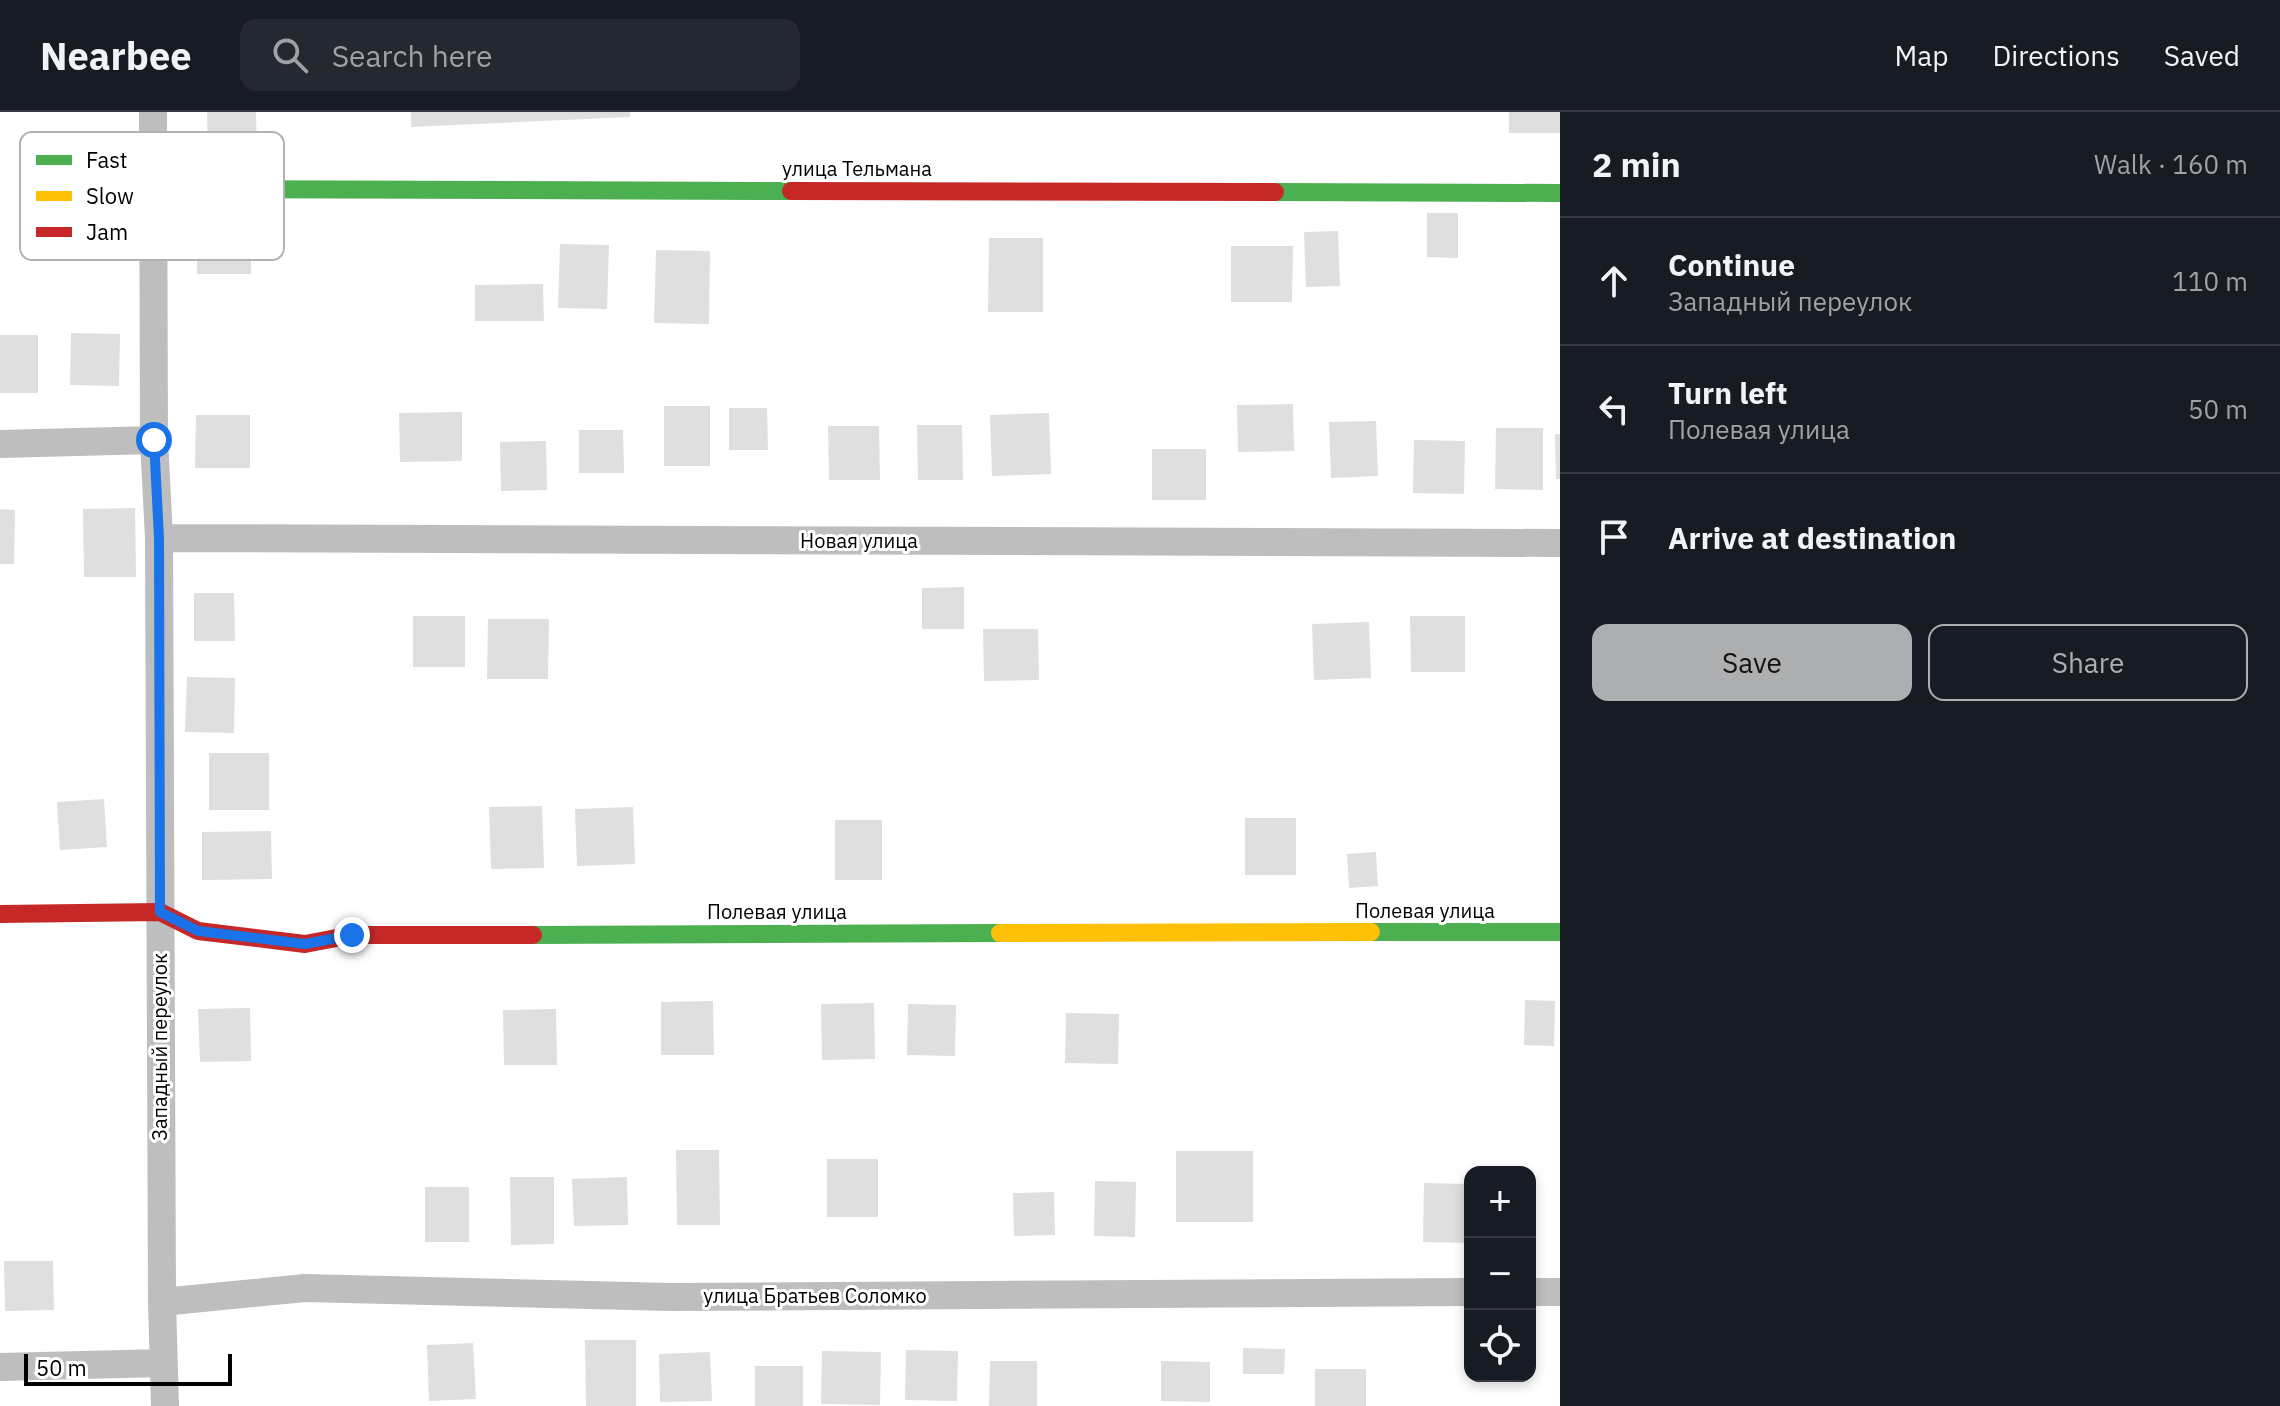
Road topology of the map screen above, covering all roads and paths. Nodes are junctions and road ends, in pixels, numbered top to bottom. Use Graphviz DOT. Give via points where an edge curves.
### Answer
graph roads {
  1 [pos="153,112"];
  2 [pos="153,132"];
  3 [pos="284,189"];
  4 [pos="1560,193"];
  5 [pos="154,260"];
  6 [pos="154,440"];
  7 [pos="0,444"];
  8 [pos="159,538"];
  9 [pos="1560,543"];
  10 [pos="160,912"];
  11 [pos="0,914"];
  12 [pos="1560,932"];
  13 [pos="1464,1292"];
  14 [pos="1536,1292"];
  15 [pos="1560,1292"];
  16 [pos="162,1302"];
  17 [pos="163,1363"];
  18 [pos="0,1367"];
  19 [pos="165,1406"];
  1 -- 2 [label="street, Западный переулок"];
  3 -- 4 [label="street, улица Тельмана"];
  5 -- 6 [label="street, Западный переулок"];
  6 -- 7 [label="street"];
  6 -- 8 [label="street, Западный переулок"];
  8 -- 9 [label="street, Новая улица"];
  8 -- 10 [label="street, Западный переулок"];
  10 -- 11 [label="street, Полевая улица"];
  10 -- 12 [label="street, Полевая улица" via="198,931 305,944 352,935"];
  10 -- 16 [label="street, Западный переулок"];
  13 -- 16 [label="street, улица Братьев Соломко" via="671,1297 305,1288"];
  14 -- 15 [label="street"];
  16 -- 17 [label="street, Западный переулок"];
  17 -- 18 [label="street"];
  17 -- 19 [label="street, Западный переулок"];
}
